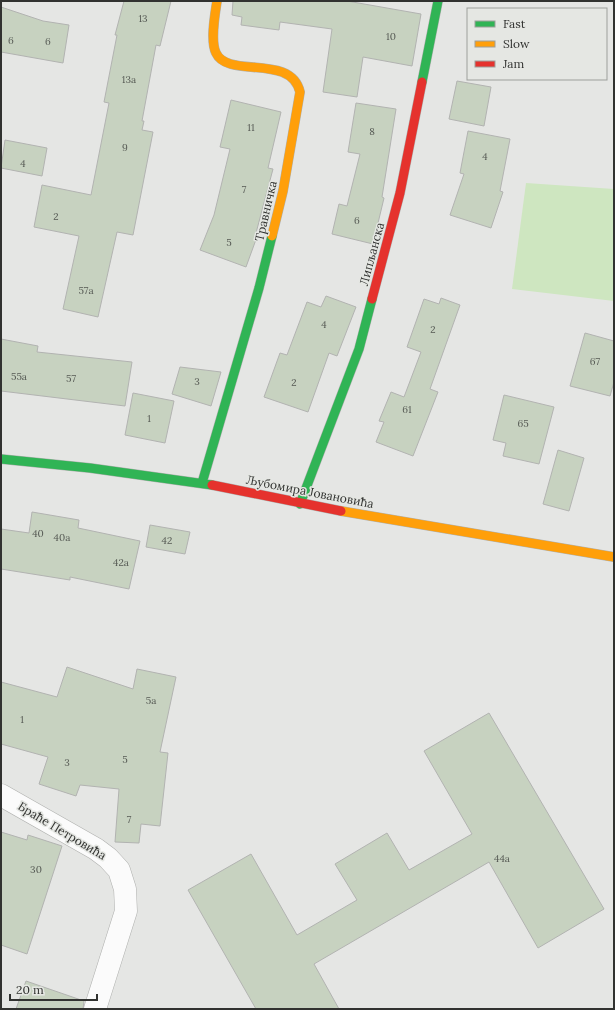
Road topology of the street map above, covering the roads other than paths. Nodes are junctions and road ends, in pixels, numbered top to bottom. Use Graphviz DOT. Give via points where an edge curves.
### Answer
graph roads {
  1 [pos="217,1"];
  2 [pos="438,1"];
  3 [pos="1,459"];
  4 [pos="202,482"];
  5 [pos="300,504"];
  6 [pos="614,557"];
  7 [pos="1,795"];
  8 [pos="95,1009"];
  1 -- 4 [label="street, Травничка" via="214,27 216,54 224,62 284,72 293,76 298,82 301,97 283,191 259,288"];
  2 -- 5 [label="street, Липљанска" via="400,194 359,349"];
  3 -- 4 [label="street, Љубомира Јовановића"];
  4 -- 5 [label="street, Љубомира Јовановића"];
  5 -- 6 [label="street, Љубомира Јовановића"];
  7 -- 8 [label="street, Браће Петровића" via="96,849 119,870 126,911"];
}
